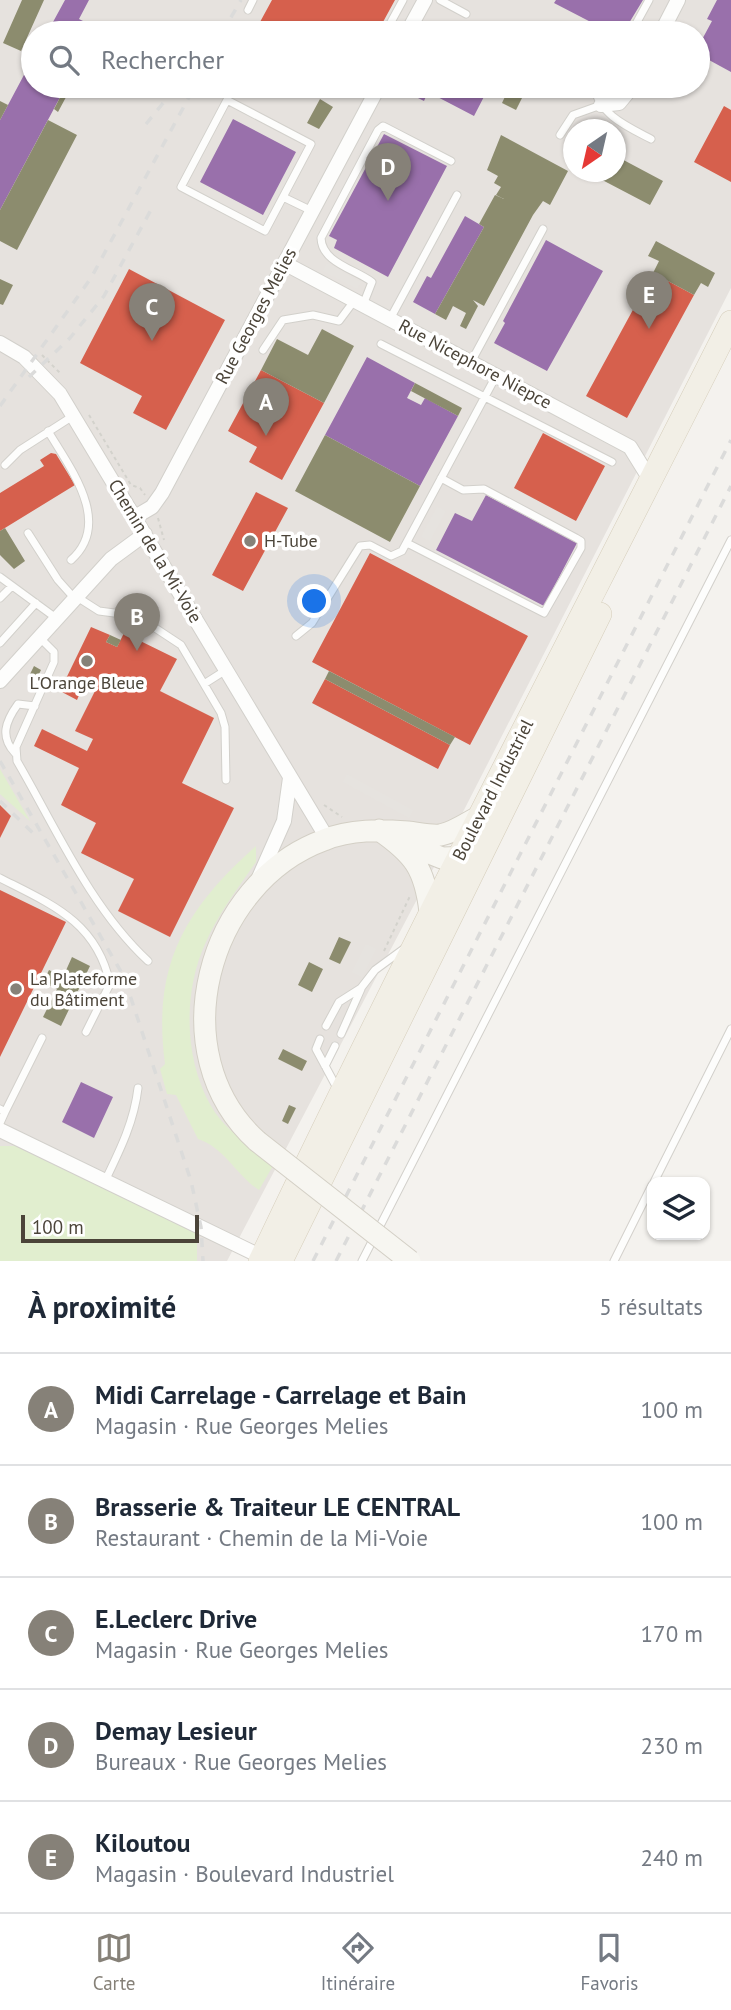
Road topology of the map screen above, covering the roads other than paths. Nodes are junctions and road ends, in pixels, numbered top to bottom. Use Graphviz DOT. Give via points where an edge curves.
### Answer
graph roads {
  1 [pos="253,0"];
  2 [pos="402,0"];
  3 [pos="425,0"];
  4 [pos="440,0"];
  5 [pos="649,0"];
  6 [pos="678,0"];
  7 [pos="454,3"];
  8 [pos="248,10"];
  9 [pos="466,14"];
  10 [pos="391,21"];
  11 [pos="414,21"];
  12 [pos="638,21"];
  13 [pos="667,21"];
  14 [pos="372,98"];
  15 [pos="598,98"];
  16 [pos="623,98"];
  17 [pos="601,105"];
  18 [pos="355,130"];
  19 [pos="560,135"];
  20 [pos="373,139"];
  21 [pos="651,139"];
  22 [pos="451,161"];
  23 [pos="457,195"];
  24 [pos="283,197"];
  25 [pos="312,211"];
  26 [pos="543,229"];
  27 [pos="284,263"];
  28 [pos="359,302"];
  29 [pos="390,319"];
  30 [pos="731,322"];
  31 [pos="0,342"];
  32 [pos="381,344"];
  33 [pos="263,350"];
  34 [pos="731,351"];
  35 [pos="471,362"];
  36 [pos="496,375"];
  37 [pos="485,396"];
  38 [pos="74,416"];
  39 [pos="48,432"];
  40 [pos="612,462"];
  41 [pos="5,466"];
  42 [pos="441,478"];
  43 [pos="650,481"];
  44 [pos="135,517"];
  45 [pos="28,533"];
  46 [pos="145,534"];
  47 [pos="731,540"];
  48 [pos="407,543"];
  49 [pos="71,560"];
  50 [pos="0,577"];
  51 [pos="12,586"];
  52 [pos="76,597"];
  53 [pos="0,598"];
  54 [pos="36,603"];
  55 [pos="56,618"];
  56 [pos="39,636"];
  57 [pos="296,636"];
  58 [pos="0,643"];
  59 [pos="226,670"];
  60 [pos="0,681"];
  61 [pos="204,684"];
  62 [pos="35,706"];
  63 [pos="15,753"];
  64 [pos="290,778"];
  65 [pos="226,780"];
  66 [pos="478,817"];
  67 [pos="385,835"];
  68 [pos="440,835"];
  69 [pos="336,836"];
  70 [pos="469,863"];
  71 [pos="0,878"];
  72 [pos="255,886"];
  73 [pos="430,912"];
  74 [pos="417,939"];
  75 [pos="148,961"];
  76 [pos="361,988"];
  77 [pos="326,1026"];
  78 [pos="731,1029"];
  79 [pos="86,1032"];
  80 [pos="341,1034"];
  81 [pos="41,1038"];
  82 [pos="320,1039"];
  83 [pos="335,1046"];
  84 [pos="325,1066"];
  85 [pos="138,1088"];
  86 [pos="340,1093"];
  87 [pos="3,1110"];
  88 [pos="1,1131"];
  89 [pos="657,1177"];
  90 [pos="106,1181"];
  91 [pos="647,1196"];
  92 [pos="268,1260"];
  93 [pos="362,1261"];
  94 [pos="410,1261"];
  95 [pos="614,1261"];
  1 -- 8 [label="lane"];
  2 -- 10 [label="lane"];
  3 -- 11 [label="street"];
  4 -- 7 [label="lane"];
  5 -- 12 [label="lane"];
  6 -- 13 [label="street"];
  7 -- 9 [label="lane"];
  14 -- 18 [label="street, Rue Georges Melies"];
  15 -- 17 [label="lane"];
  16 -- 17 [label="street"];
  17 -- 19 [label="lane" via="573,115"];
  17 -- 21 [label="lane"];
  18 -- 20 [label="lane"];
  18 -- 25 [label="street, Rue Georges Melies"];
  20 -- 22 [label="lane" via="383,126"];
  20 -- 28 [label="lane" via="321,238 329,257 372,282"];
  23 -- 29 [label="lane"];
  24 -- 24 [label="lane" via="265,231 181,187 227,100 311,144"];
  24 -- 25 [label="lane"];
  25 -- 27 [label="street, Rue Georges Melies"];
  26 -- 35 [label="lane"];
  27 -- 28 [label="street, Rue Nicephore Niepce"];
  27 -- 44 [label="street, Rue Georges Melies" via="162,494"];
  28 -- 29 [label="street, Rue Nicephore Niepce"];
  28 -- 33 [label="lane" via="339,321 313,315 283,320"];
  29 -- 35 [label="street, Rue Nicephore Niepce"];
  30 -- 43 [label="main road, Boulevard Industriel"];
  31 -- 38 [label="street, Chemin de la Mi-Voie" via="44,375"];
  32 -- 37 [label="lane"];
  34 -- 70 [label="main road, Boulevard Industriel"];
  35 -- 36 [label="street, Rue Nicephore Niepce"];
  36 -- 37 [label="lane"];
  36 -- 43 [label="street, Rue Nicephore Niepce" via="630,447"];
  37 -- 40 [label="lane"];
  37 -- 42 [label="lane"];
  38 -- 39 [label="lane"];
  38 -- 44 [label="street, Chemin de la Mi-Voie"];
  39 -- 41 [label="lane"];
  39 -- 49 [label="lane" via="81,487 87,508 86,543"];
  42 -- 48 [label="lane"];
  42 -- 48 [label="lane" via="463,490 484,489 581,541 581,548 544,613"];
  43 -- 66 [label="main road, Boulevard Industriel"];
  44 -- 46 [label="street, Chemin de la Mi-Voie"];
  45 -- 52 [label="lane" via="58,580"];
  46 -- 52 [label="street" via="111,559"];
  46 -- 59 [label="street, Chemin de la Mi-Voie"];
  47 -- 93 [label="lane"];
  48 -- 57 [label="lane" via="394,556 370,545 360,546 312,624"];
  50 -- 51 [label="lane"];
  51 -- 53 [label="lane"];
  51 -- 54 [label="lane"];
  52 -- 55 [label="street"];
  52 -- 61 [label="lane" via="94,610 137,617 167,634 181,645"];
  54 -- 55 [label="lane"];
  54 -- 58 [label="lane"];
  55 -- 56 [label="street"];
  56 -- 60 [label="street"];
  56 -- 62 [label="lane" via="54,652 54,662"];
  59 -- 61 [label="lane"];
  59 -- 64 [label="street, Chemin de la Mi-Voie"];
  61 -- 65 [label="lane" via="225,727"];
  62 -- 63 [label="lane"];
  62 -- 63 [label="lane" via="18,704 3,733 4,742"];
  63 -- 75 [label="lane" via="103,911"];
  64 -- 69 [label="street, Chemin de la Mi-Voie"];
  64 -- 72 [label="street" via="284,821"];
  66 -- 68 [label="main road"];
  66 -- 70 [label="main road, Boulevard Industriel"];
  67 -- 68 [label="main road"];
  67 -- 69 [label="main road"];
  67 -- 70 [label="main road" via="442,858"];
  67 -- 73 [label="main road" via="422,872"];
  68 -- 70 [label="main road"];
  69 -- 72 [label="main road" via="289,856"];
  70 -- 73 [label="main road, Boulevard Industriel"];
  70 -- 92 [label="main road, Boulevard Industriel"];
  71 -- 79 [label="lane" via="68,914 95,947 110,984"];
  72 -- 94 [label="main road, bridge" via="224,934 207,982 207,1049 219,1087 237,1120 257,1141"];
  73 -- 74 [label="main road, Boulevard Industriel"];
  74 -- 76 [label="lane" via="374,970"];
  74 -- 86 [label="main road, Boulevard Industriel"];
  76 -- 77 [label="lane" via="339,1002"];
  76 -- 80 [label="lane"];
  78 -- 89 [label="lane"];
  81 -- 87 [label="lane"];
  82 -- 84 [label="lane" via="316,1049"];
  83 -- 84 [label="lane"];
  84 -- 86 [label="lane"];
  85 -- 90 [label="lane" via="135,1111"];
  86 -- 92 [label="main road, Boulevard Industriel"];
  87 -- 88 [label="lane"];
  88 -- 90 [label="street"];
  90 -- 92 [label="street"];
  91 -- 95 [label="lane"];
}
